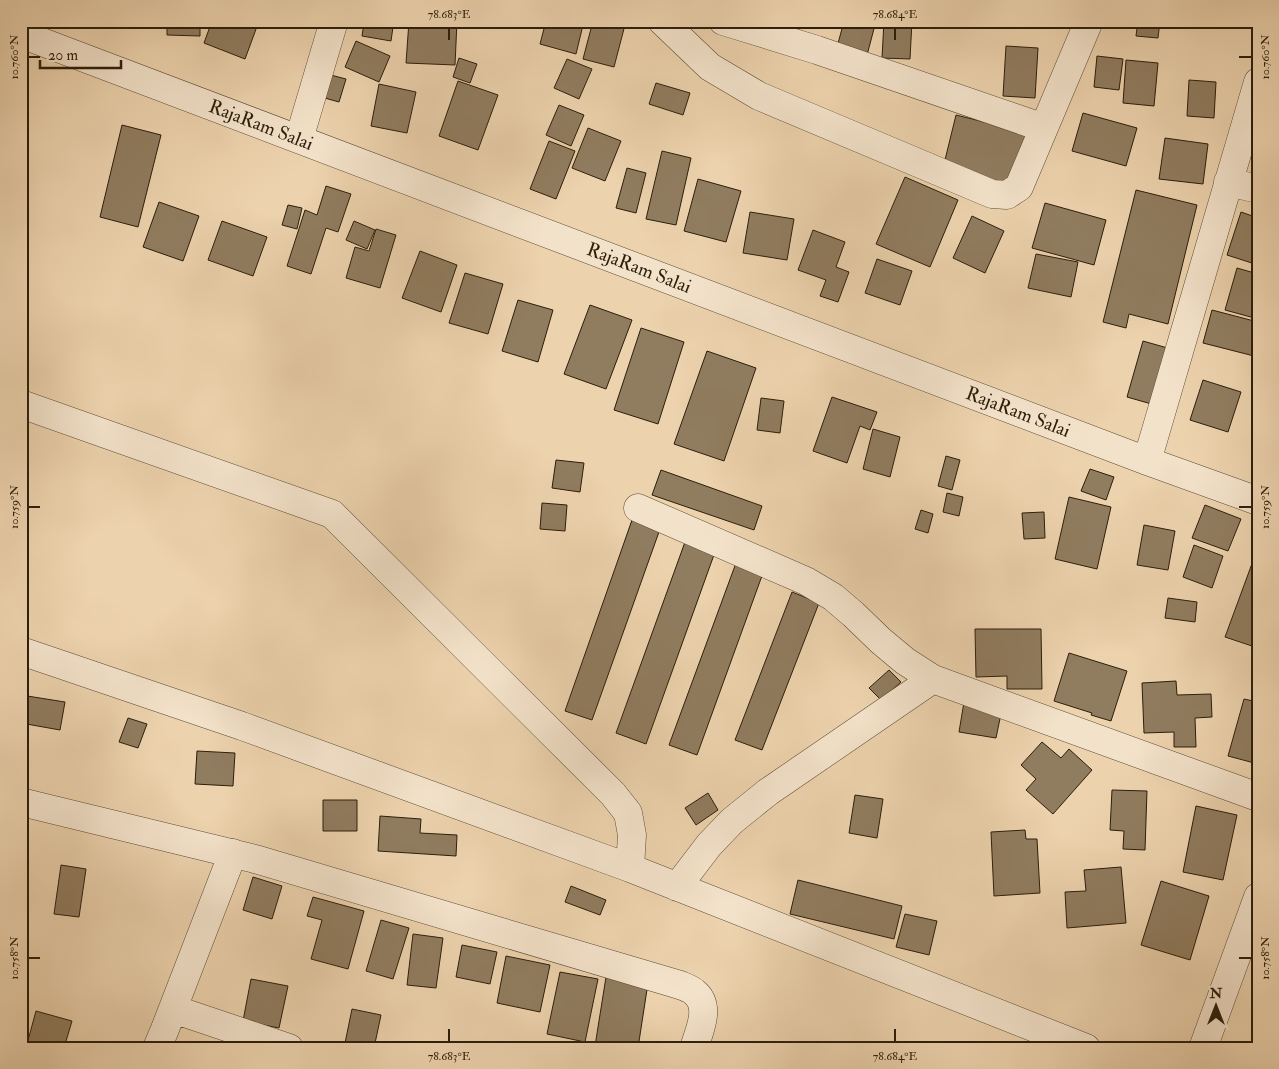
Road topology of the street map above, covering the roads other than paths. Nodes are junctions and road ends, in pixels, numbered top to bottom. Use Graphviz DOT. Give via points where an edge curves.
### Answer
graph roads {
  1 [pos="334,21"];
  2 [pos="662,21"];
  3 [pos="723,21"];
  4 [pos="1089,21"];
  5 [pos="21,34"];
  6 [pos="1258,82"];
  7 [pos="1044,128"];
  8 [pos="299,139"];
  9 [pos="1228,182"];
  10 [pos="1258,189"];
  11 [pos="21,404"];
  12 [pos="1147,461"];
  13 [pos="1258,501"];
  14 [pos="638,508"];
  15 [pos="21,651"];
  16 [pos="933,679"];
  17 [pos="1258,797"];
  18 [pos="21,802"];
  19 [pos="233,853"];
  20 [pos="630,868"];
  21 [pos="677,887"];
  22 [pos="1258,897"];
  23 [pos="173,1009"];
  24 [pos="157,1048"];
  25 [pos="289,1048"];
  26 [pos="694,1048"];
  27 [pos="1086,1048"];
  28 [pos="1203,1048"];
  1 -- 8 [label="street"];
  2 -- 7 [label="street" via="710,67 758,96 992,194 1007,195 1019,187"];
  3 -- 7 [label="street"];
  4 -- 7 [label="street"];
  5 -- 8 [label="street, RajaRam Salai"];
  6 -- 9 [label="street"];
  8 -- 12 [label="street, RajaRam Salai"];
  9 -- 10 [label="street"];
  9 -- 12 [label="street"];
  11 -- 20 [label="street" via="332,514 613,794 628,813 632,835"];
  12 -- 13 [label="street, RajaRam Salai"];
  14 -- 16 [label="street" via="806,581 833,597 905,661"];
  15 -- 20 [label="street" via="242,726"];
  16 -- 17 [label="street"];
  16 -- 21 [label="street" via="768,792 732,821"];
  18 -- 19 [label="street"];
  19 -- 23 [label="street"];
  19 -- 26 [label="street" via="680,985 695,992 703,1004 704,1016"];
  20 -- 21 [label="street"];
  21 -- 27 [label="street"];
  22 -- 28 [label="street"];
  23 -- 24 [label="street"];
  23 -- 25 [label="street"];
}
